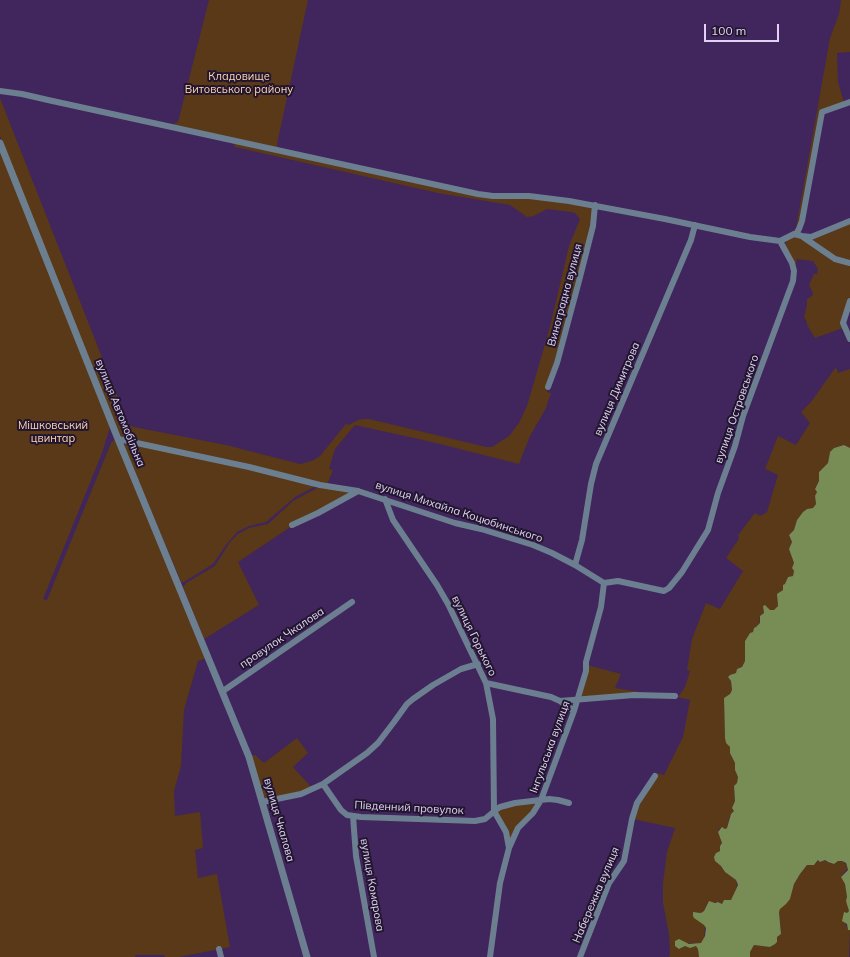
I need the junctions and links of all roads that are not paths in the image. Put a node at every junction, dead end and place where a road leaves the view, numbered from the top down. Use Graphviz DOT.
graph roads {
  1 [pos="0,91"];
  2 [pos="850,102"];
  3 [pos="0,143"];
  4 [pos="595,205"];
  5 [pos="850,221"];
  6 [pos="695,225"];
  7 [pos="799,235"];
  8 [pos="780,241"];
  9 [pos="850,263"];
  10 [pos="850,301"];
  11 [pos="850,340"];
  12 [pos="548,388"];
  13 [pos="118,439"];
  14 [pos="358,491"];
  15 [pos="385,499"];
  16 [pos="400,504"];
  17 [pos="392,516"];
  18 [pos="292,525"];
  19 [pos="575,565"];
  20 [pos="604,583"];
  21 [pos="352,602"];
  22 [pos="478,664"];
  23 [pos="486,683"];
  24 [pos="223,691"];
  25 [pos="675,696"];
  26 [pos="578,698"];
  27 [pos="560,700"];
  28 [pos="574,711"];
  29 [pos="655,776"];
  30 [pos="323,784"];
  31 [pos="541,800"];
  32 [pos="262,802"];
  33 [pos="568,803"];
  34 [pos="494,811"];
  35 [pos="353,816"];
  36 [pos="486,819"];
  37 [pos="502,823"];
  38 [pos="509,848"];
  39 [pos="219,949"];
  40 [pos="221,957"];
  41 [pos="307,957"];
  42 [pos="374,957"];
  43 [pos="490,957"];
  44 [pos="580,957"];
  1 -- 4 [label="street"];
  2 -- 7 [label="street"];
  3 -- 13 [label="street, вулиця Автомобільна"];
  4 -- 6 [label="street"];
  4 -- 12 [label="street, Виноградна вулиця"];
  5 -- 7 [label="street"];
  6 -- 8 [label="street"];
  6 -- 19 [label="street, вулиця Димитрова"];
  7 -- 8 [label="street"];
  7 -- 9 [label="street"];
  8 -- 20 [label="street, вулиця Островського"];
  10 -- 11 [label="street"];
  13 -- 14 [label="street, вулиця Михайла Коцюбинського"];
  13 -- 24 [label="street, вулиця Автомобільна"];
  14 -- 15 [label="street, вулиця Михайла Коцюбинського"];
  14 -- 18 [label="street, вулиця Михайла Коцюбинського"];
  15 -- 16 [label="street, вулиця Михайла Коцюбинського"];
  15 -- 17 [label="street, вулиця Горького"];
  16 -- 17 [label="street"];
  16 -- 19 [label="street, вулиця Михайла Коцюбинського"];
  17 -- 22 [label="street, вулиця Горького"];
  19 -- 20 [label="street, вулиця Михайла Коцюбинського"];
  20 -- 26 [label="street, Інгульська вулиця"];
  21 -- 24 [label="street, провулок Чкалова"];
  22 -- 23 [label="street, вулиця Горького"];
  22 -- 30 [label="street"];
  23 -- 27 [label="street"];
  23 -- 34 [label="street, вулиця Горького"];
  24 -- 32 [label="street, вулиця Чкалова"];
  25 -- 26 [label="street"];
  26 -- 27 [label="street"];
  26 -- 28 [label="street, Інгульська вулиця"];
  27 -- 28 [label="street"];
  28 -- 31 [label="street, Інгульська вулиця"];
  29 -- 44 [label="street, Набережна вулиця"];
  30 -- 32 [label="street"];
  30 -- 35 [label="street, Південний провулок"];
  31 -- 33 [label="street"];
  31 -- 34 [label="street"];
  31 -- 38 [label="street, Інгульська вулиця"];
  32 -- 41 [label="street, вулиця Чкалова"];
  34 -- 36 [label="street"];
  34 -- 37 [label="street"];
  35 -- 36 [label="street, Південний провулок"];
  35 -- 42 [label="street, вулиця Комарова"];
  36 -- 37 [label="street, Південний провулок"];
  37 -- 38 [label="street"];
  38 -- 43 [label="street, Інгульська вулиця"];
  39 -- 40 [label="street"];
}
